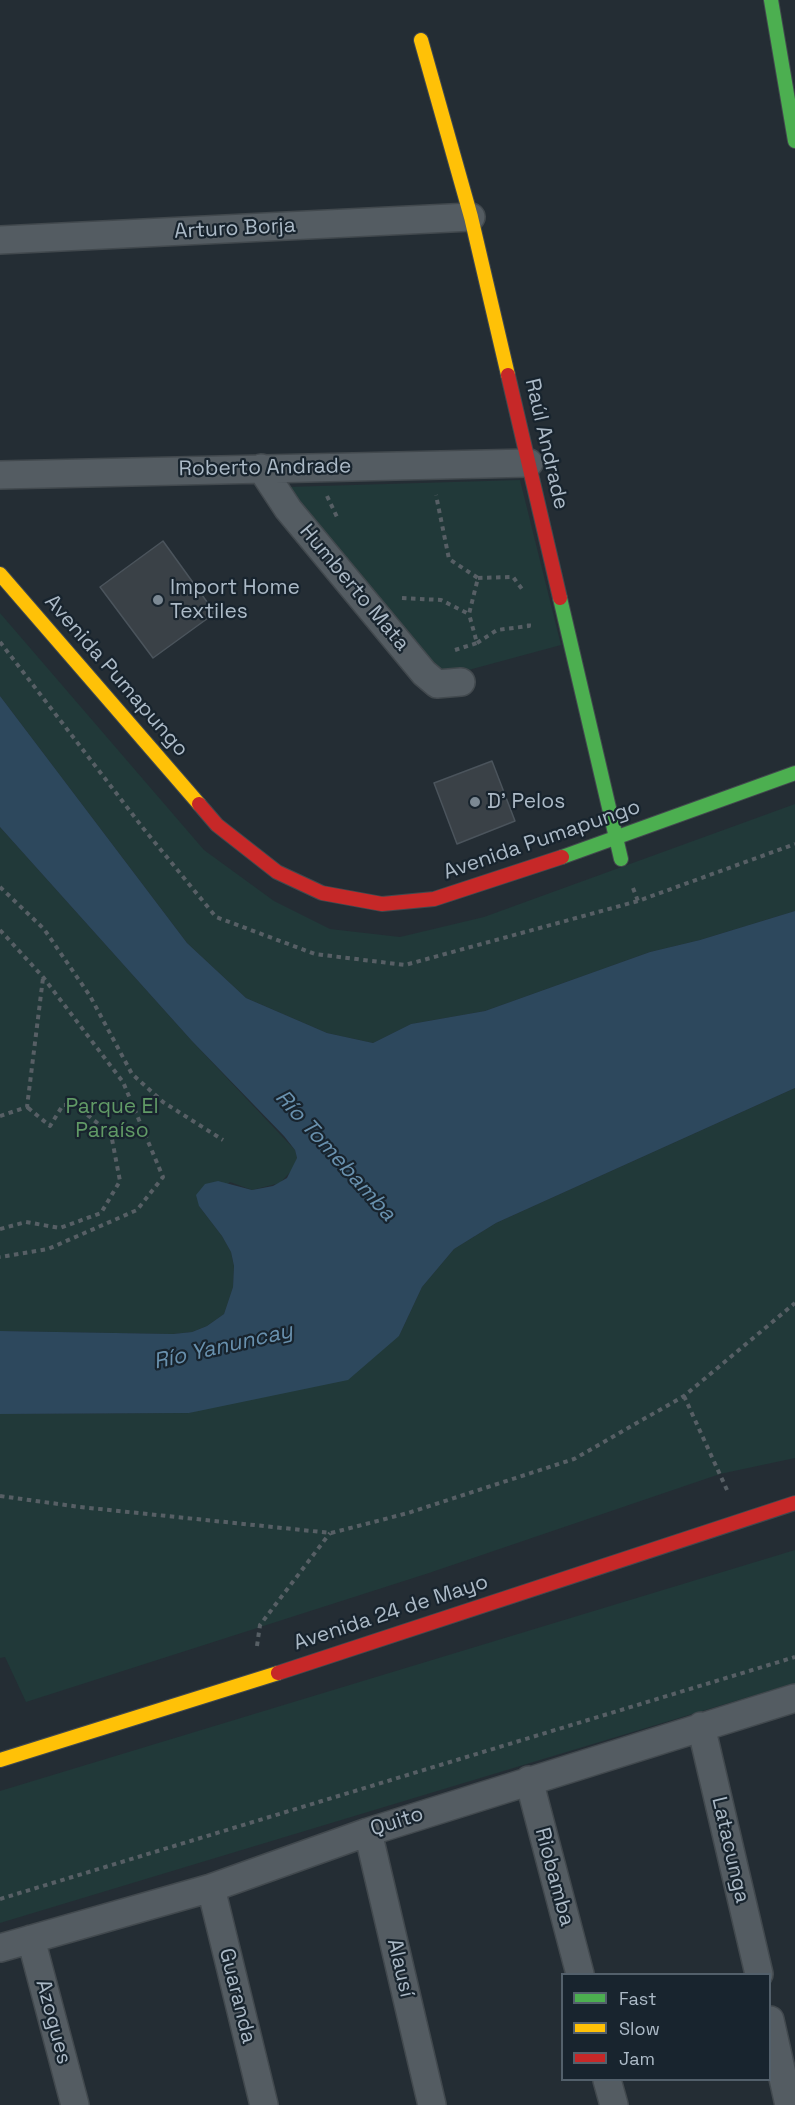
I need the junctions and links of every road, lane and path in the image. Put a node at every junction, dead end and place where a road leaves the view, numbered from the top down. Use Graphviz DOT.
graph roads {
  1 [pos="771,0"];
  2 [pos="422,40"];
  3 [pos="790,81"];
  4 [pos="795,141"];
  5 [pos="471,217"];
  6 [pos="0,240"];
  7 [pos="530,463"];
  8 [pos="431,465"];
  9 [pos="313,467"];
  10 [pos="261,468"];
  11 [pos="0,475"];
  12 [pos="342,527"];
  13 [pos="0,574"];
  14 [pos="478,578"];
  15 [pos="523,596"];
  16 [pos="398,598"];
  17 [pos="527,616"];
  18 [pos="0,642"];
  19 [pos="477,643"];
  20 [pos="461,682"];
  21 [pos="795,773"];
  22 [pos="616,839"];
  23 [pos="795,844"];
  24 [pos="621,859"];
  25 [pos="0,887"];
  26 [pos="0,930"];
  27 [pos="44,978"];
  28 [pos="27,1107"];
  29 [pos="0,1116"];
  30 [pos="223,1140"];
  31 [pos="0,1228"];
  32 [pos="0,1257"];
  33 [pos="795,1303"];
  34 [pos="684,1396"];
  35 [pos="0,1496"];
  36 [pos="795,1503"];
  37 [pos="741,1518"];
  38 [pos="331,1533"];
  39 [pos="795,1657"];
  40 [pos="251,1682"];
  41 [pos="795,1698"];
  42 [pos="701,1726"];
  43 [pos="0,1760"];
  44 [pos="529,1780"];
  45 [pos="368,1832"];
  46 [pos="211,1888"];
  47 [pos="0,1899"];
  48 [pos="31,1939"];
  49 [pos="0,1948"];
  50 [pos="580,1973"];
  51 [pos="759,1973"];
  52 [pos="771,2024"];
  53 [pos="608,2081"];
  54 [pos="75,2105"];
  55 [pos="264,2105"];
  56 [pos="432,2105"];
  57 [pos="614,2105"];
  58 [pos="789,2105"];
  1 -- 3 [label="main road"];
  2 -- 5 [label="main road, Raúl Andrade"];
  3 -- 4 [label="main road"];
  5 -- 6 [label="street, Arturo Borja"];
  5 -- 7 [label="main road, Raúl Andrade"];
  7 -- 8 [label="street, Roberto Andrade"];
  7 -- 22 [label="main road, Raúl Andrade"];
  8 -- 9 [label="street, Roberto Andrade"];
  8 -- 14 [label="path"];
  9 -- 10 [label="street, Roberto Andrade"];
  9 -- 12 [label="path"];
  10 -- 11 [label="street, Roberto Andrade"];
  10 -- 20 [label="street, Humberto Mata"];
  13 -- 22 [label="main road, Avenida Pumapungo"];
  14 -- 15 [label="path"];
  14 -- 16 [label="path"];
  17 -- 19 [label="path"];
  18 -- 23 [label="path"];
  21 -- 22 [label="main road, Avenida Pumapungo"];
  22 -- 24 [label="main road, Raúl Andrade"];
  25 -- 30 [label="path"];
  26 -- 27 [label="path"];
  27 -- 28 [label="path"];
  27 -- 32 [label="path"];
  28 -- 29 [label="path"];
  28 -- 31 [label="path"];
  33 -- 34 [label="path"];
  34 -- 37 [label="path"];
  34 -- 38 [label="path"];
  35 -- 38 [label="path"];
  36 -- 37 [label="main road, Avenida 24 de Mayo"];
  37 -- 40 [label="main road, Avenida 24 de Mayo"];
  38 -- 40 [label="path"];
  39 -- 47 [label="path"];
  40 -- 43 [label="main road, Avenida 24 de Mayo"];
  41 -- 42 [label="street, Quito"];
  42 -- 44 [label="street, Quito"];
  42 -- 51 [label="street, Latacunga"];
  44 -- 45 [label="street, Quito"];
  44 -- 50 [label="street, Riobamba"];
  45 -- 46 [label="street, Quito"];
  45 -- 56 [label="street, Alausí"];
  46 -- 48 [label="street, Quito"];
  46 -- 55 [label="street, Guaranda"];
  48 -- 49 [label="street, Quito"];
  48 -- 54 [label="street, Azogues"];
  52 -- 58 [label="street"];
  53 -- 57 [label="street"];
}
